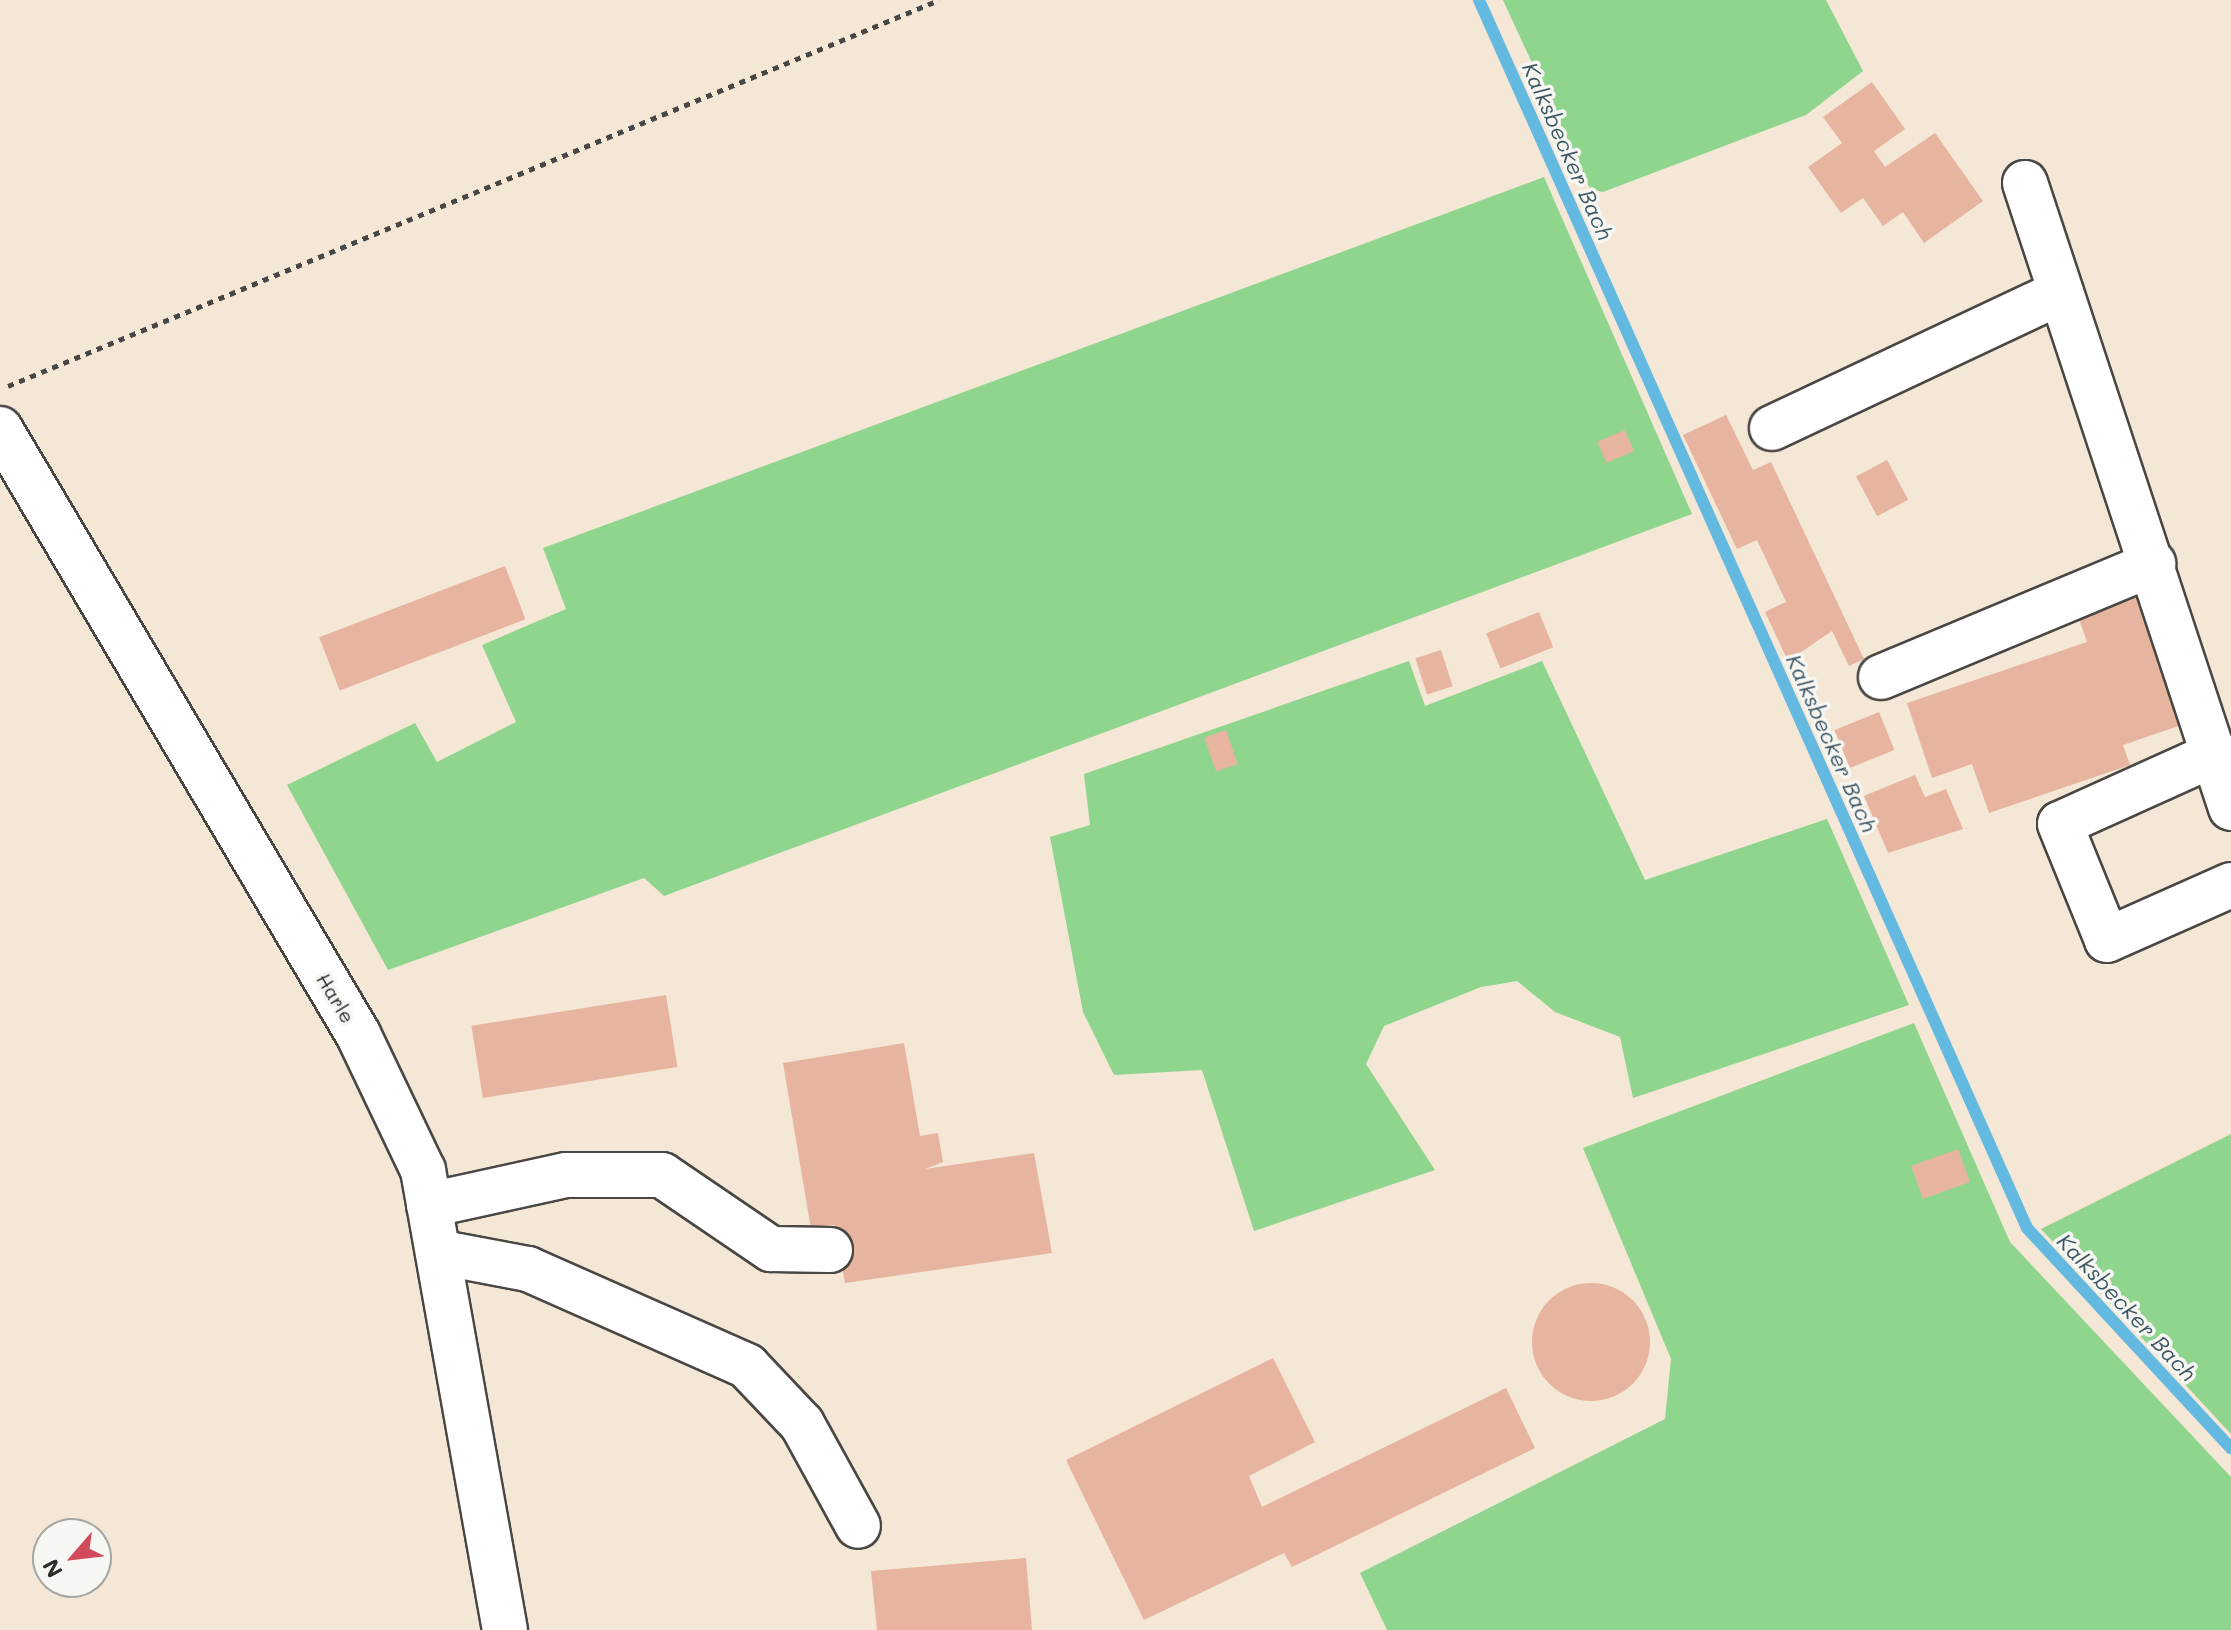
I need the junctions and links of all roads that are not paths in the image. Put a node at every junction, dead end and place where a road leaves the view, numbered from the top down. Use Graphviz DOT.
graph roads {
  1 [pos="2025,183"];
  2 [pos="2061,292"];
  3 [pos="1772,428"];
  4 [pos="0,429"];
  5 [pos="2153,564"];
  6 [pos="1881,677"];
  7 [pos="2217,753"];
  8 [pos="2231,808"];
  9 [pos="2231,885"];
  10 [pos="429,1205"];
  11 [pos="830,1250"];
  12 [pos="438,1252"];
  13 [pos="858,1526"];
  14 [pos="505,1630"];
  1 -- 2 [label="street"];
  2 -- 3 [label="street"];
  2 -- 5 [label="street"];
  4 -- 10 [label="street, Harle"];
  5 -- 6 [label="street"];
  5 -- 7 [label="street"];
  7 -- 8 [label="street"];
  7 -- 9 [label="street"];
  10 -- 11 [label="street"];
  10 -- 12 [label="street, Harle"];
  12 -- 13 [label="street"];
  12 -- 14 [label="street, Harle"];
}
